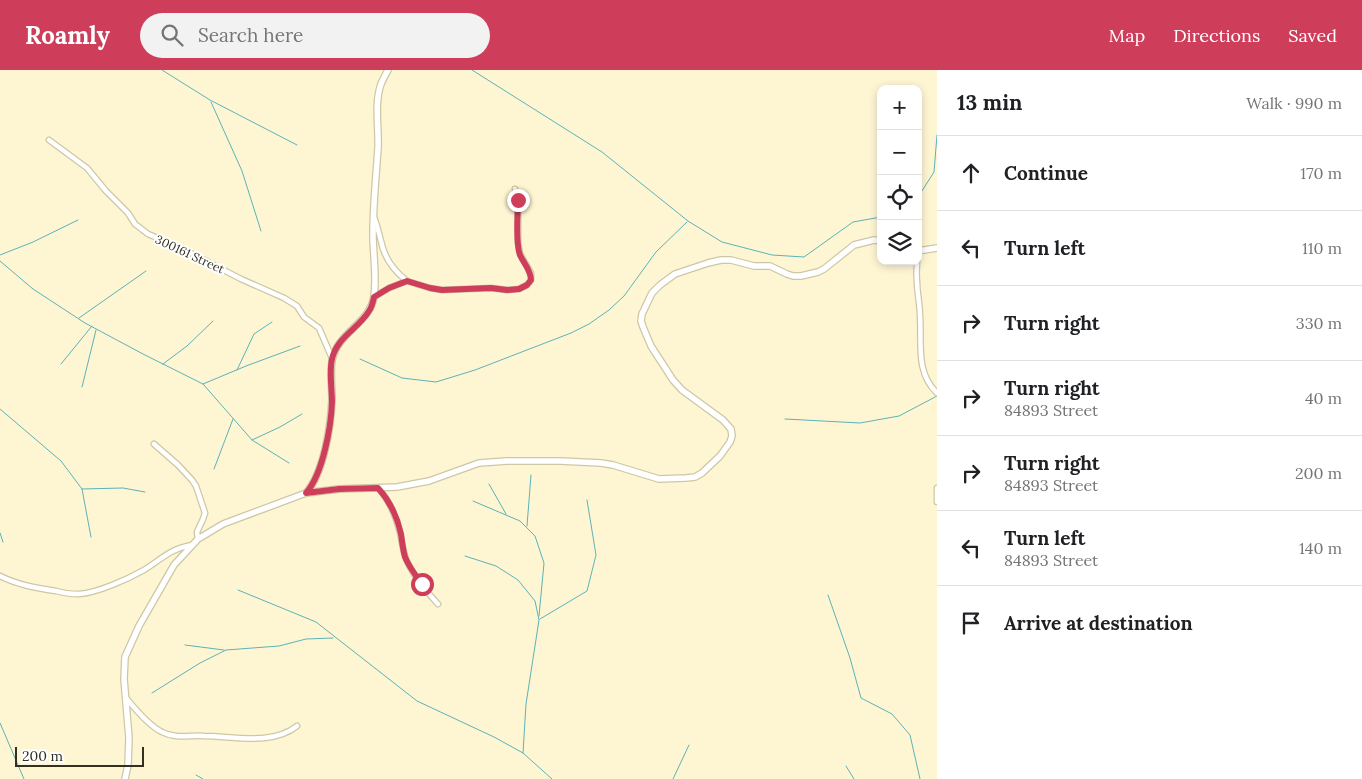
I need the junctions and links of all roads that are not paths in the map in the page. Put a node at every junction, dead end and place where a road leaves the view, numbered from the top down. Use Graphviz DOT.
graph roads {
  1 [pos="388,70"];
  2 [pos="49,140"];
  3 [pos="515,189"];
  4 [pos="374,217"];
  5 [pos="877,240"];
  6 [pos="937,248"];
  7 [pos="922,250"];
  8 [pos="917,265"];
  9 [pos="407,281"];
  10 [pos="374,297"];
  11 [pos="332,358"];
  12 [pos="937,393"];
  13 [pos="154,444"];
  14 [pos="378,488"];
  15 [pos="937,488"];
  16 [pos="306,493"];
  17 [pos="937,502"];
  18 [pos="198,538"];
  19 [pos="192,545"];
  20 [pos="0,576"];
  21 [pos="438,604"];
  22 [pos="125,697"];
  23 [pos="296,726"];
  24 [pos="125,779"];
  1 -- 4 [label="street"];
  2 -- 11 [label="street, 300161 Street"];
  3 -- 9 [label="street"];
  4 -- 9 [label="street"];
  4 -- 10 [label="street"];
  5 -- 14 [label="street"];
  6 -- 7 [label="street"];
  8 -- 12 [label="street"];
  9 -- 10 [label="street"];
  10 -- 11 [label="street"];
  11 -- 16 [label="street"];
  13 -- 18 [label="street"];
  14 -- 16 [label="street"];
  14 -- 21 [label="street"];
  15 -- 17 [label="street"];
  16 -- 18 [label="street"];
  18 -- 19 [label="street"];
  19 -- 20 [label="street"];
  19 -- 22 [label="street"];
  22 -- 23 [label="street"];
  22 -- 24 [label="street"];
}
